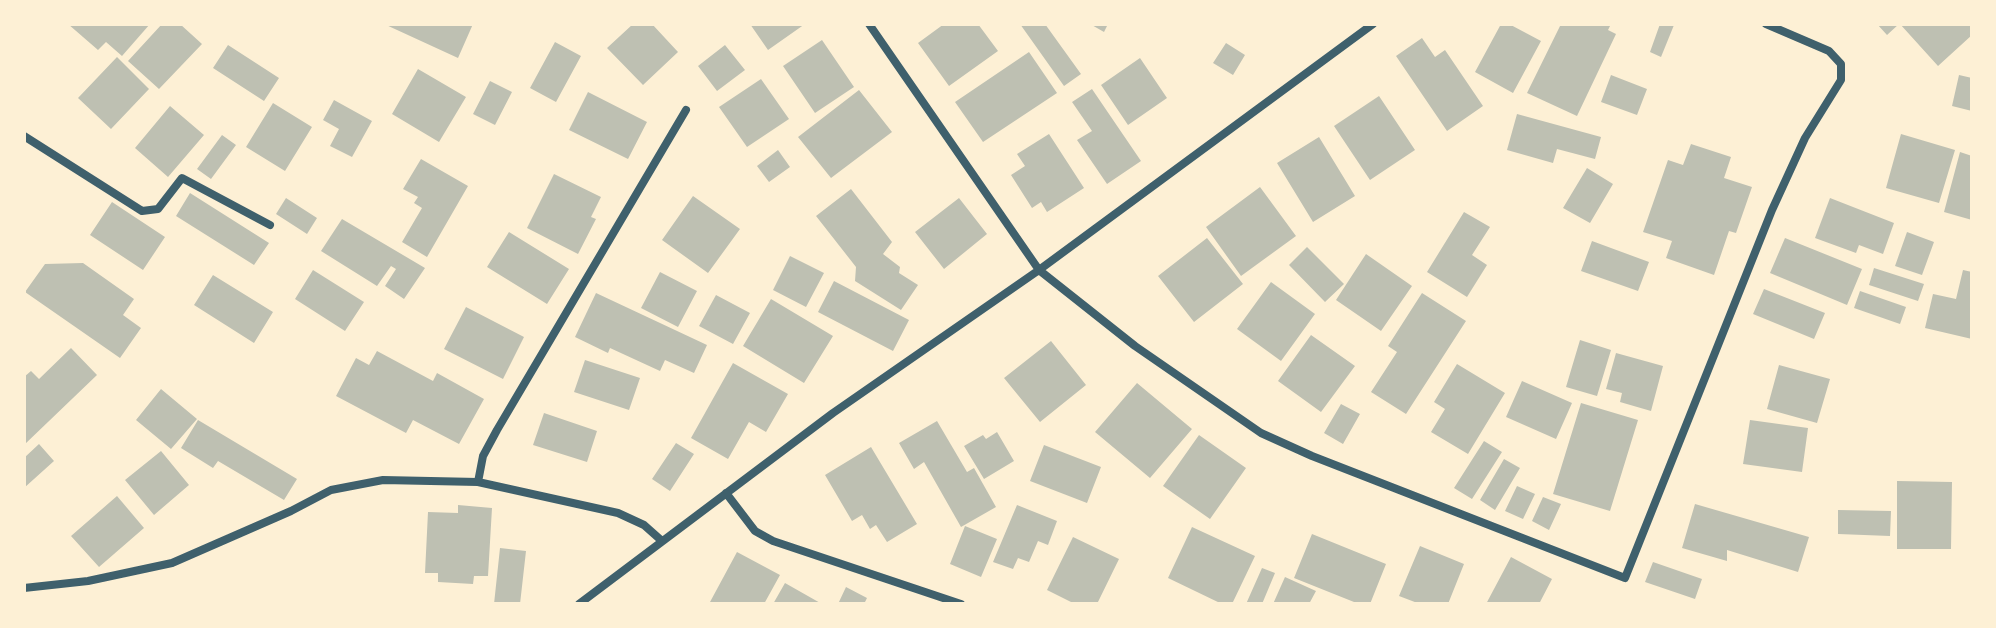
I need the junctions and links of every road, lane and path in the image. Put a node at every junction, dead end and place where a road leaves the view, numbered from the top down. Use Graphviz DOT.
graph roads {
  1 [pos="869,24"];
  2 [pos="1373,24"];
  3 [pos="1766,24"];
  4 [pos="686,110"];
  5 [pos="24,136"];
  6 [pos="270,225"];
  7 [pos="1039,270"];
  8 [pos="478,482"];
  9 [pos="726,493"];
  10 [pos="662,541"];
  11 [pos="24,588"];
  12 [pos="579,604"];
  13 [pos="961,604"];
  1 -- 7 [label="street"];
  2 -- 7 [label="street"];
  3 -- 7 [label="street"];
  4 -- 8 [label="street"];
  5 -- 6 [label="street"];
  7 -- 9 [label="street"];
  8 -- 10 [label="street"];
  8 -- 11 [label="street"];
  9 -- 10 [label="street"];
  9 -- 13 [label="street"];
  10 -- 12 [label="street"];
}
